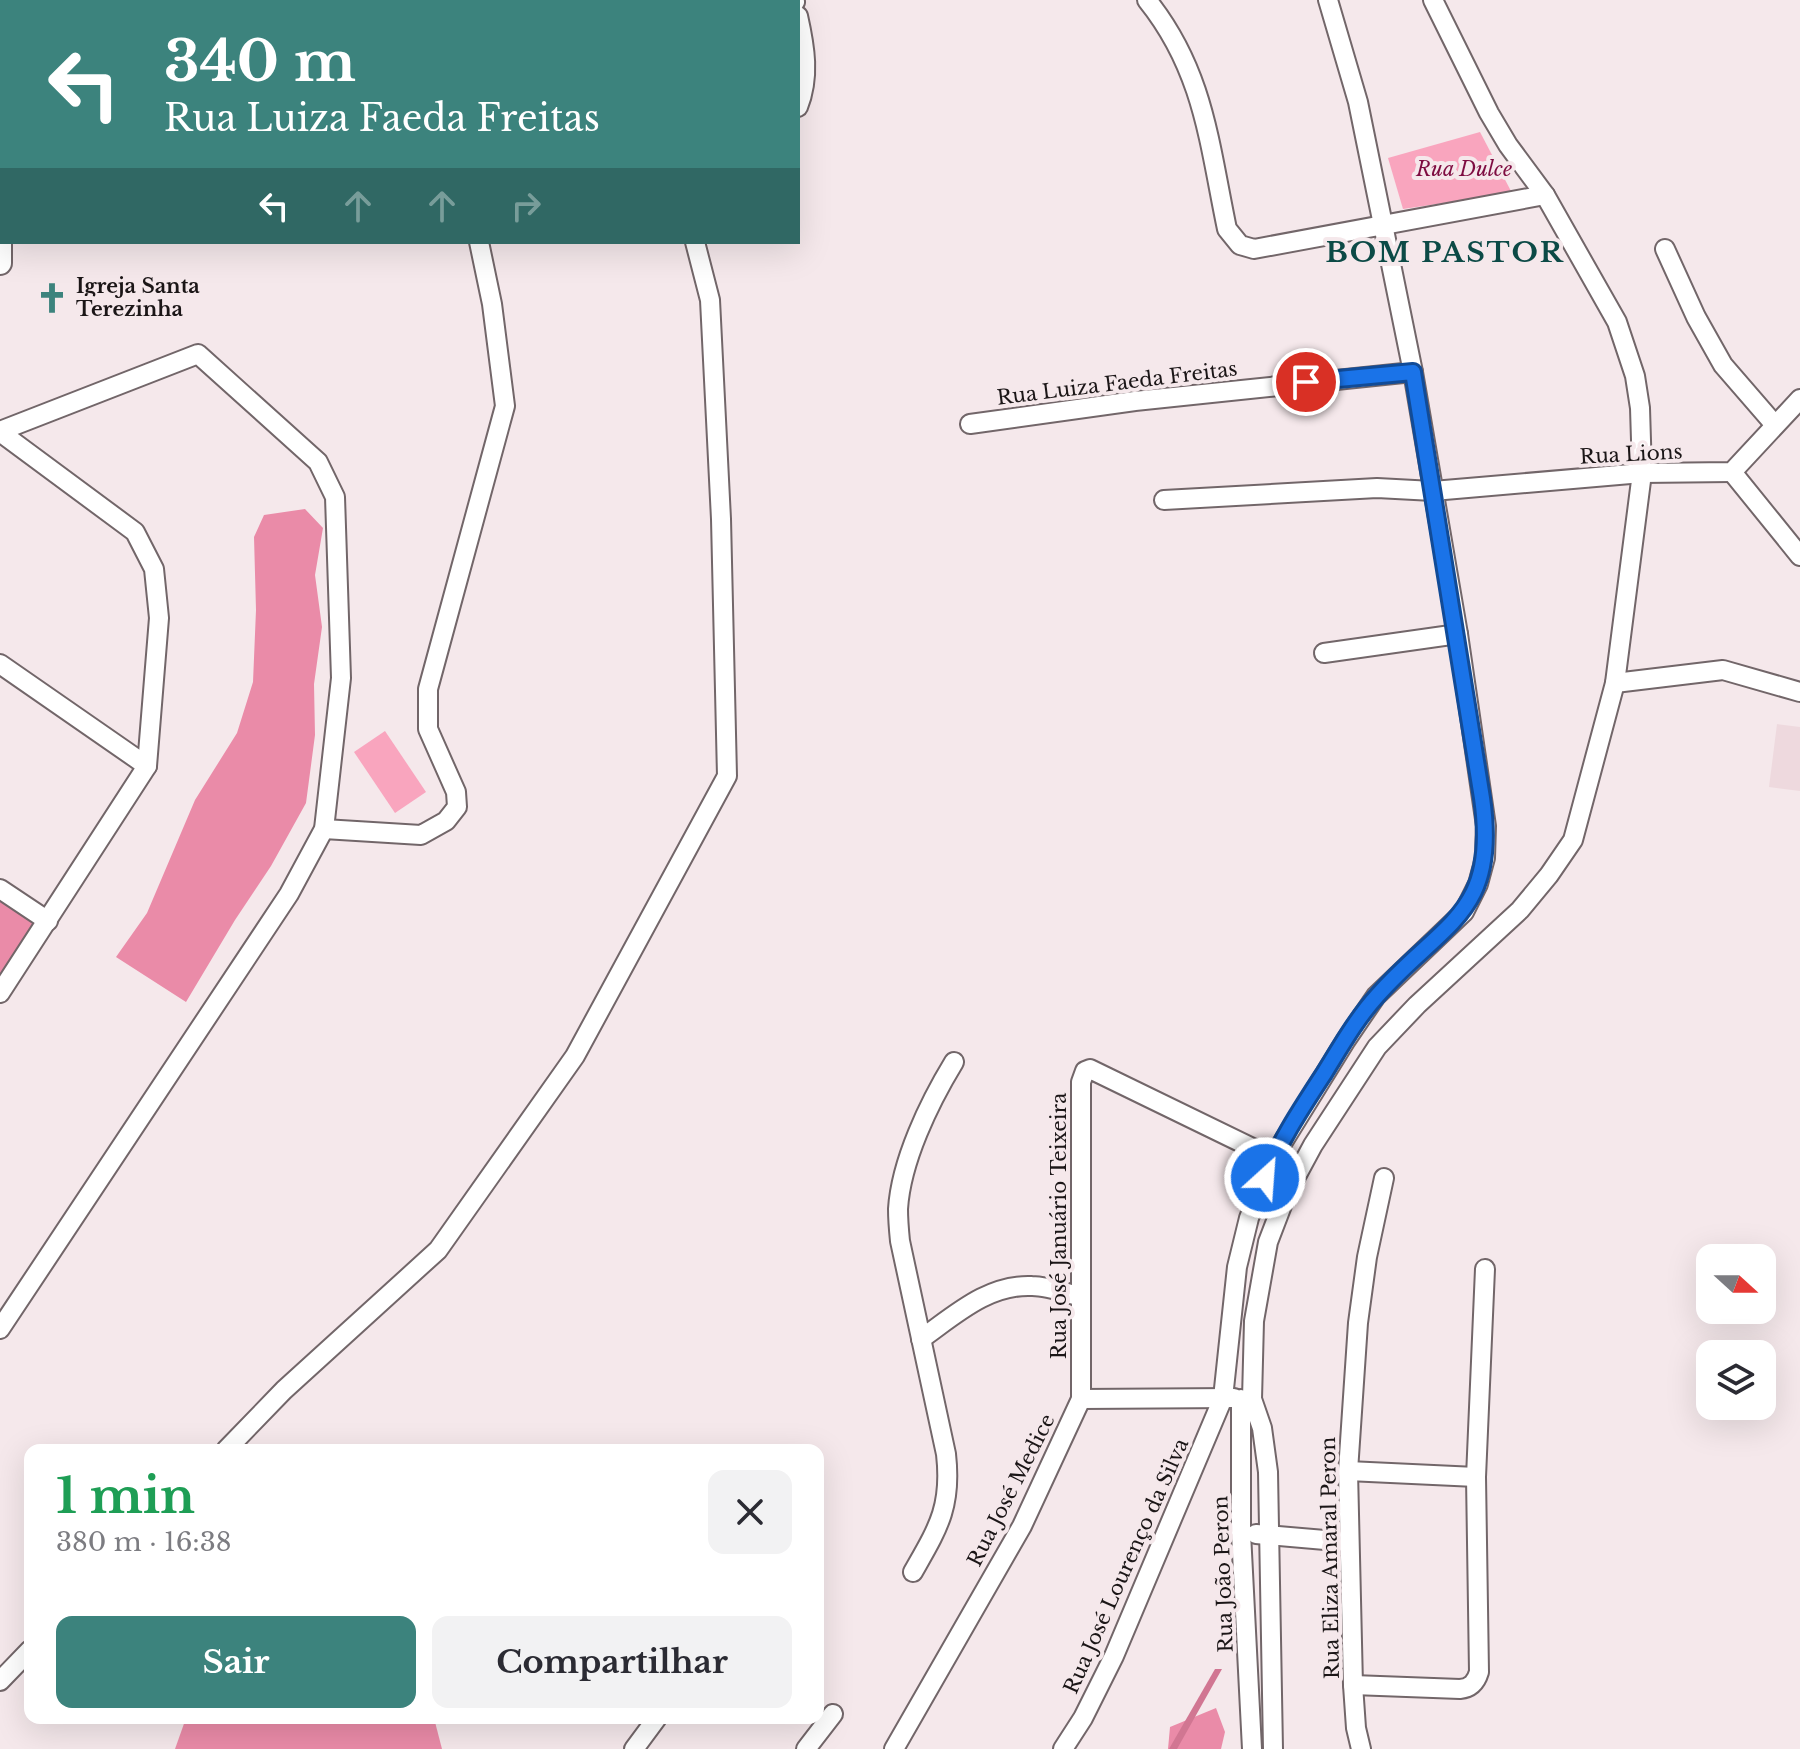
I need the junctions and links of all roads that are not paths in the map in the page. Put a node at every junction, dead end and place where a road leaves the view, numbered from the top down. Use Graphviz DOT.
graph roads {
  1 [pos="1147,0"];
  2 [pos="1328,0"];
  3 [pos="1433,0"];
  4 [pos="800,25"];
  5 [pos="800,102"];
  6 [pos="0,170"];
  7 [pos="1545,195"];
  8 [pos="1385,226"];
  9 [pos="479,244"];
  10 [pos="696,244"];
  11 [pos="1665,249"];
  12 [pos="0,263"];
  13 [pos="1413,372"];
  14 [pos="1800,399"];
  15 [pos="970,424"];
  16 [pos="1775,425"];
  17 [pos="0,431"];
  18 [pos="1732,472"];
  19 [pos="1642,473"];
  20 [pos="1433,491"];
  21 [pos="1164,500"];
  22 [pos="1800,556"];
  23 [pos="1458,634"];
  24 [pos="1324,653"];
  25 [pos="0,664"];
  26 [pos="1615,683"];
  27 [pos="1800,692"];
  28 [pos="147,766"];
  29 [pos="324,829"];
  30 [pos="0,889"];
  31 [pos="48,921"];
  32 [pos="0,993"];
  33 [pos="954,1062"];
  34 [pos="1273,1158"];
  35 [pos="1384,1178"];
  36 [pos="1485,1269"];
  37 [pos="1081,1297"];
  38 [pos="0,1329"];
  39 [pos="921,1339"];
  40 [pos="1081,1399"];
  41 [pos="1239,1399"];
  42 [pos="232,1444"];
  43 [pos="1348,1471"];
  44 [pos="1476,1477"];
  45 [pos="1241,1533"];
  46 [pos="1268,1535"];
  47 [pos="1348,1542"];
  48 [pos="913,1572"];
  49 [pos="24,1656"];
  50 [pos="0,1681"];
  51 [pos="1353,1685"];
  52 [pos="833,1714"];
  53 [pos="653,1724"];
  54 [pos="634,1749"];
  55 [pos="806,1749"];
  56 [pos="894,1749"];
  57 [pos="1063,1749"];
  58 [pos="1252,1749"];
  59 [pos="1273,1749"];
  60 [pos="1361,1749"];
  1 -- 8 [label="street"];
  2 -- 8 [label="street"];
  3 -- 7 [label="street"];
  4 -- 5 [label="street"];
  6 -- 12 [label="main road"];
  7 -- 8 [label="street"];
  7 -- 19 [label="street"];
  8 -- 13 [label="street"];
  9 -- 29 [label="street"];
  10 -- 42 [label="street"];
  11 -- 16 [label="street"];
  13 -- 15 [label="street, Rua Luiza Faeda Freitas"];
  13 -- 20 [label="street"];
  14 -- 16 [label="street"];
  16 -- 18 [label="street"];
  17 -- 28 [label="street"];
  17 -- 29 [label="street"];
  18 -- 19 [label="street, Rua Lions"];
  18 -- 22 [label="street"];
  19 -- 20 [label="street, Rua Lions"];
  19 -- 26 [label="street"];
  20 -- 21 [label="street, Rua Lions"];
  20 -- 23 [label="street"];
  23 -- 24 [label="street"];
  23 -- 34 [label="street"];
  25 -- 28 [label="street"];
  26 -- 27 [label="street"];
  26 -- 41 [label="street"];
  28 -- 31 [label="street"];
  29 -- 38 [label="street"];
  30 -- 31 [label="street"];
  31 -- 32 [label="street"];
  33 -- 39 [label="street"];
  34 -- 37 [label="street, Rua José Januário Teixeira"];
  34 -- 41 [label="street"];
  35 -- 43 [label="street, Rua Eliza Amaral Peron"];
  36 -- 44 [label="street"];
  37 -- 39 [label="street"];
  37 -- 40 [label="street, Rua José Januário Teixeira"];
  39 -- 48 [label="street"];
  40 -- 41 [label="street"];
  40 -- 56 [label="street, Rua José Medice"];
  41 -- 45 [label="street, Rua João Peron"];
  41 -- 46 [label="street"];
  41 -- 57 [label="street, Rua José Lourenço da Silva"];
  43 -- 44 [label="street"];
  43 -- 47 [label="street, Rua Eliza Amaral Peron"];
  44 -- 51 [label="street"];
  45 -- 46 [label="street"];
  45 -- 58 [label="street, Rua João Peron"];
  46 -- 47 [label="street"];
  46 -- 59 [label="street"];
  47 -- 51 [label="street, Rua Eliza Amaral Peron"];
  49 -- 50 [label="street"];
  51 -- 60 [label="street, Rua Eliza Amaral Peron"];
  52 -- 55 [label="street"];
  53 -- 54 [label="street"];
}
